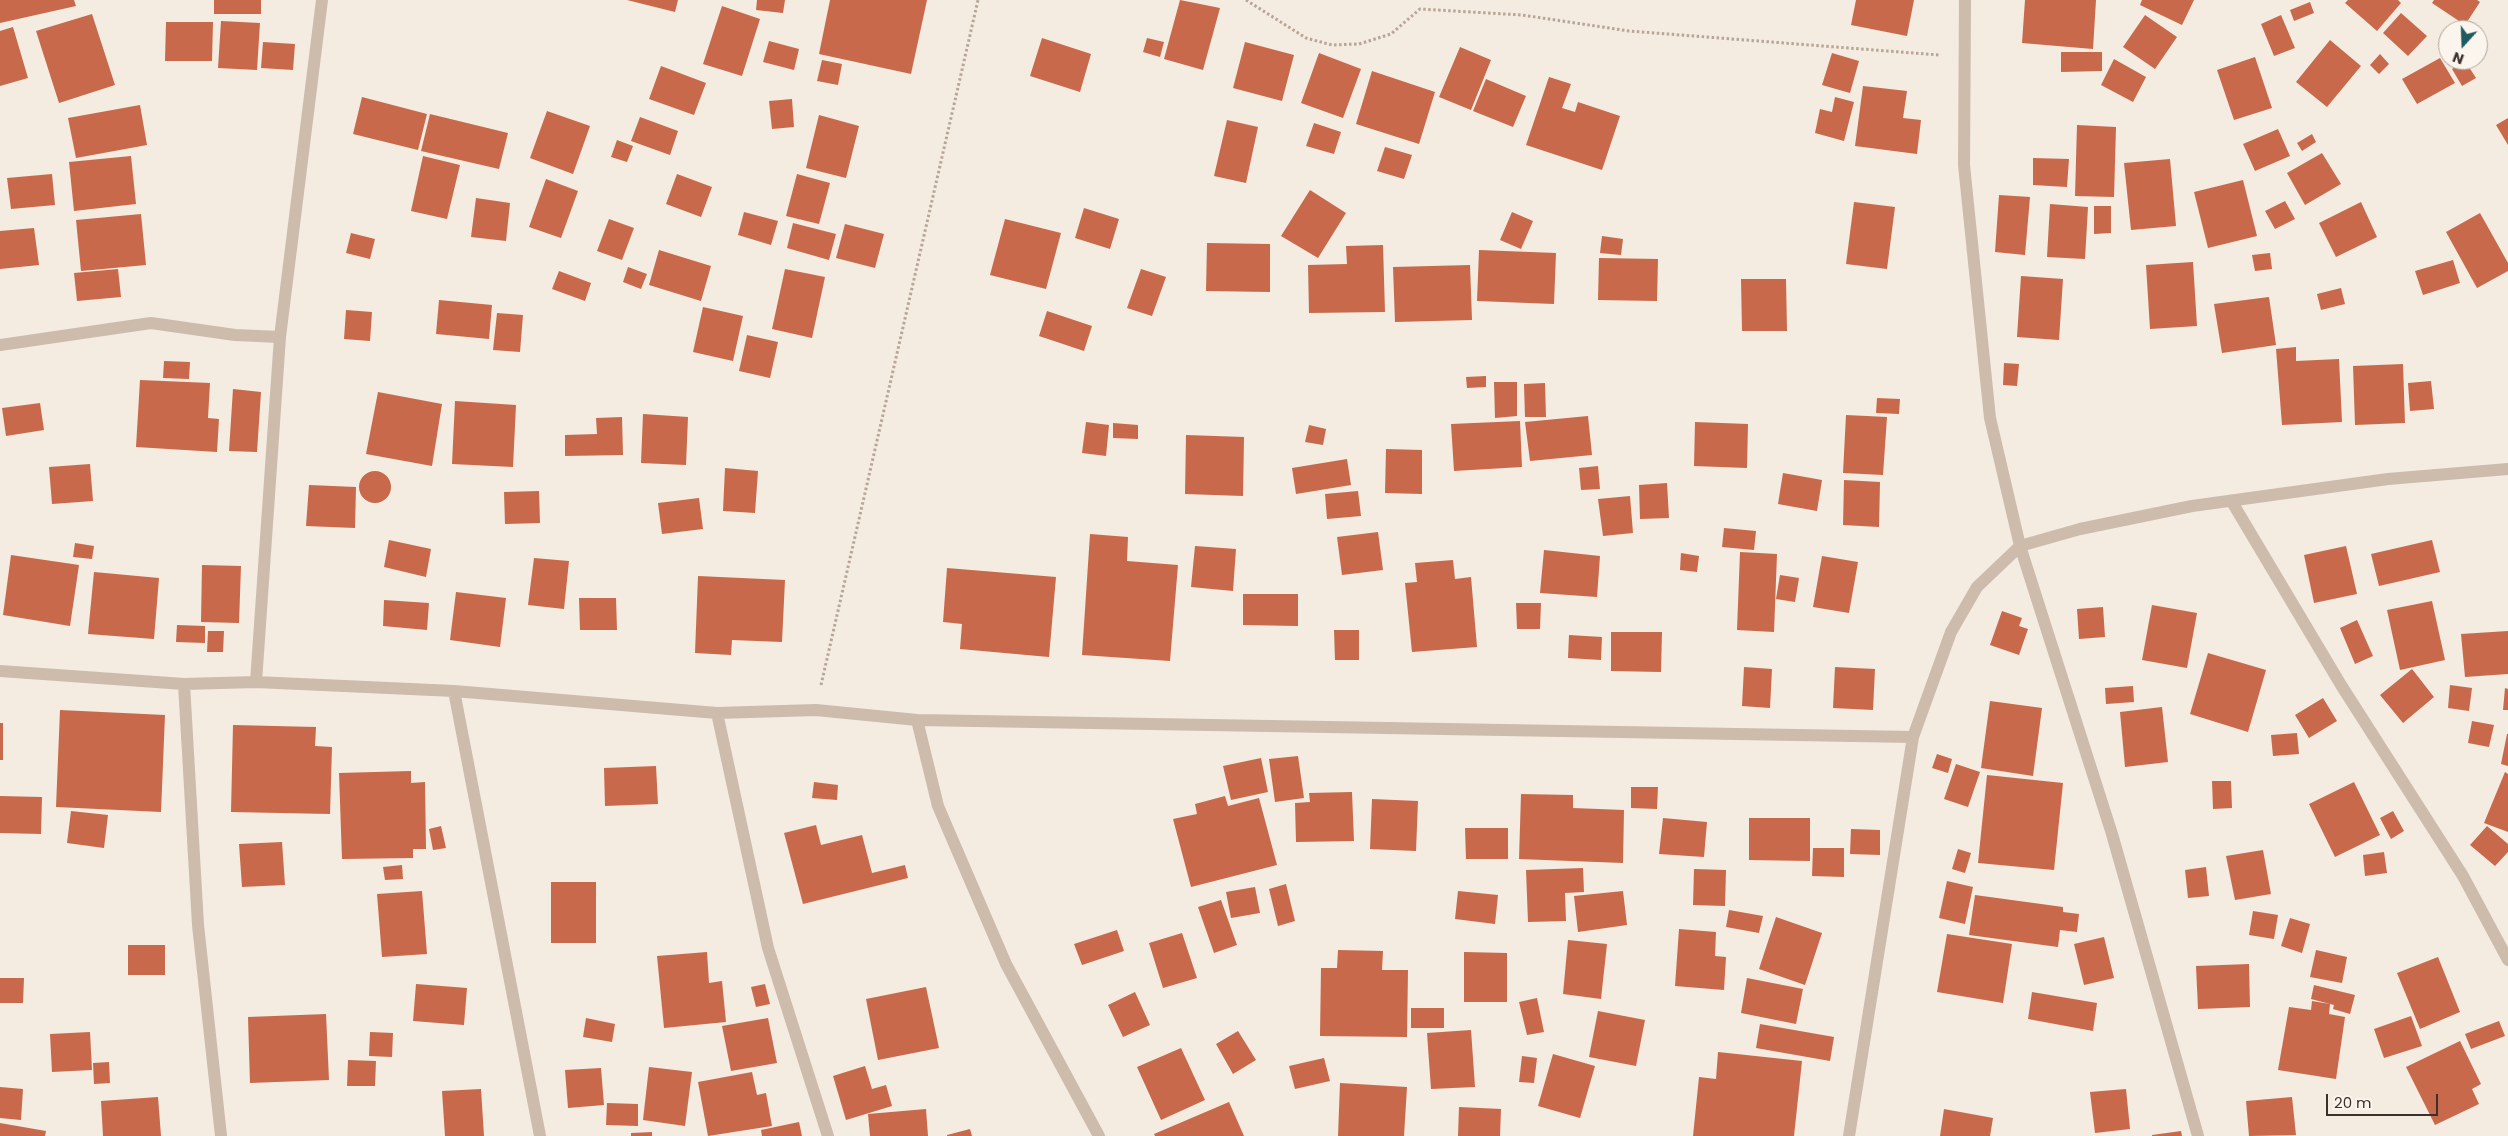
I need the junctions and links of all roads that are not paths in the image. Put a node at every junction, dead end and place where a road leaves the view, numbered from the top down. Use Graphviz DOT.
graph roads {
  1 [pos="322,0"];
  2 [pos="1965,0"];
  3 [pos="280,337"];
  4 [pos="0,345"];
  5 [pos="2508,469"];
  6 [pos="2232,502"];
  7 [pos="2020,546"];
  8 [pos="0,671"];
  9 [pos="256,682"];
  10 [pos="184,684"];
  11 [pos="454,691"];
  12 [pos="717,713"];
  13 [pos="917,720"];
  14 [pos="1913,737"];
  15 [pos="2508,960"];
  16 [pos="221,1136"];
  17 [pos="540,1136"];
  18 [pos="828,1136"];
  19 [pos="1100,1136"];
  20 [pos="1849,1136"];
  21 [pos="2198,1136"];
  1 -- 3 [label="street"];
  2 -- 7 [label="street"];
  3 -- 4 [label="street"];
  3 -- 9 [label="street"];
  5 -- 6 [label="street"];
  6 -- 7 [label="street"];
  6 -- 15 [label="street"];
  7 -- 14 [label="street"];
  7 -- 21 [label="street"];
  8 -- 10 [label="street"];
  9 -- 10 [label="street"];
  9 -- 11 [label="street"];
  10 -- 16 [label="street"];
  11 -- 12 [label="street"];
  11 -- 17 [label="street"];
  12 -- 13 [label="street"];
  12 -- 18 [label="street"];
  13 -- 14 [label="street"];
  13 -- 19 [label="street"];
  14 -- 20 [label="street"];
}
